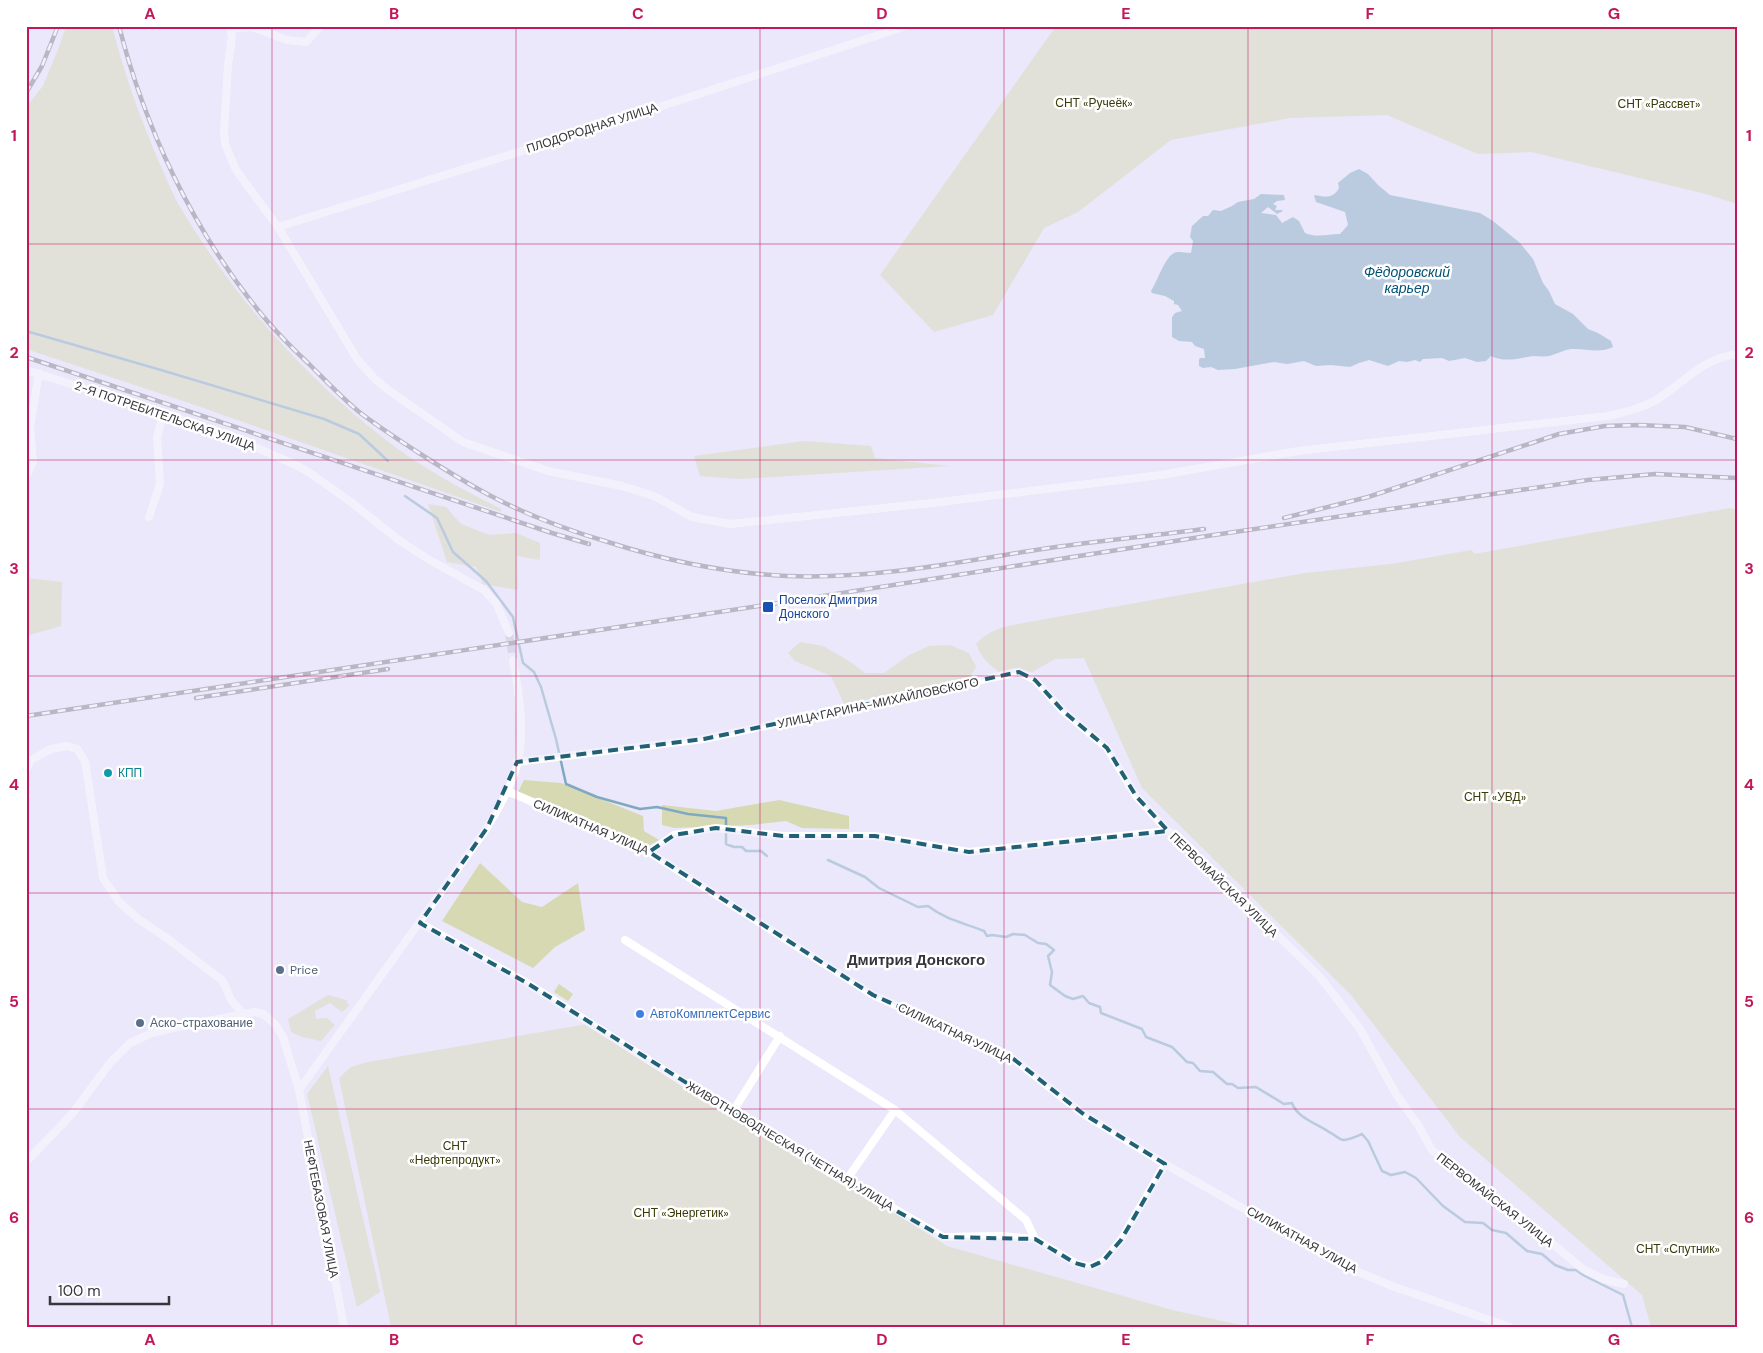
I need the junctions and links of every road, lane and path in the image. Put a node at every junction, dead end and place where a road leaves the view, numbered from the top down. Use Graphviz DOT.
graph roads {
  1 [pos="321,26"];
  2 [pos="906,26"];
  3 [pos="231,27"];
  4 [pos="253,27"];
  5 [pos="278,227"];
  6 [pos="1737,354"];
  7 [pos="26,370"];
  8 [pos="39,373"];
  9 [pos="163,414"];
  10 [pos="26,477"];
  11 [pos="149,518"];
  12 [pos="509,633"];
  13 [pos="513,660"];
  14 [pos="517,762"];
  15 [pos="26,769"];
  16 [pos="507,791"];
  17 [pos="1168,831"];
  18 [pos="649,852"];
  19 [pos="420,923"];
  20 [pos="624,940"];
  21 [pos="243,1014"];
  22 [pos="780,1036"];
  23 [pos="299,1090"];
  24 [pos="894,1110"];
  25 [pos="732,1113"];
  26 [pos="26,1162"];
  27 [pos="1165,1164"];
  28 [pos="845,1182"];
  29 [pos="1035,1239"];
  30 [pos="1624,1284"];
  31 [pos="344,1327"];
  32 [pos="1510,1327"];
  1 -- 4 [label="street"];
  2 -- 5 [label="street, ПЛОДОРОДНАЯ УЛИЦА"];
  3 -- 4 [label="street"];
  3 -- 5 [label="street"];
  5 -- 6 [label="street"];
  7 -- 8 [label="street, 2-Я ПОТРЕБИТЕЛЬСКАЯ УЛИЦА"];
  8 -- 9 [label="street, 2-Я ПОТРЕБИТЕЛЬСКАЯ УЛИЦА"];
  8 -- 10 [label="street"];
  9 -- 11 [label="street"];
  9 -- 12 [label="street, 2-Я ПОТРЕБИТЕЛЬСКАЯ УЛИЦА"];
  13 -- 14 [label="street"];
  14 -- 16 [label="street"];
  14 -- 17 [label="street, УЛИЦА ГАРИНА-МИХАЙЛОВСКОГО"];
  15 -- 21 [label="street"];
  16 -- 18 [label="street, СИЛИКАТНАЯ УЛИЦА"];
  16 -- 19 [label="street"];
  17 -- 18 [label="street, ПЕРВОМАЙСКАЯ УЛИЦА"];
  17 -- 30 [label="street, ПЕРВОМАЙСКАЯ УЛИЦА"];
  18 -- 27 [label="street, СИЛИКАТНАЯ УЛИЦА"];
  19 -- 23 [label="street"];
  19 -- 25 [label="street, ЖИВОТНОВОДЧЕСКАЯ (ЧЕТНАЯ) УЛИЦА"];
  20 -- 22 [label="street"];
  21 -- 23 [label="street, НЕФТЕБАЗОВАЯ УЛИЦА"];
  21 -- 26 [label="street, НЕФТЕБАЗОВАЯ УЛИЦА"];
  22 -- 24 [label="street"];
  22 -- 25 [label="street"];
  23 -- 31 [label="street, НЕФТЕБАЗОВАЯ УЛИЦА"];
  24 -- 28 [label="street"];
  24 -- 29 [label="street"];
  25 -- 28 [label="street, ЖИВОТНОВОДЧЕСКАЯ (ЧЕТНАЯ) УЛИЦА"];
  27 -- 29 [label="street, ЖИВОТНОВОДЧЕСКАЯ (ЧЕТНАЯ) УЛИЦА"];
  27 -- 32 [label="street, СИЛИКАТНАЯ УЛИЦА"];
  28 -- 29 [label="street, ЖИВОТНОВОДЧЕСКАЯ (ЧЕТНАЯ) УЛИЦА"];
}
